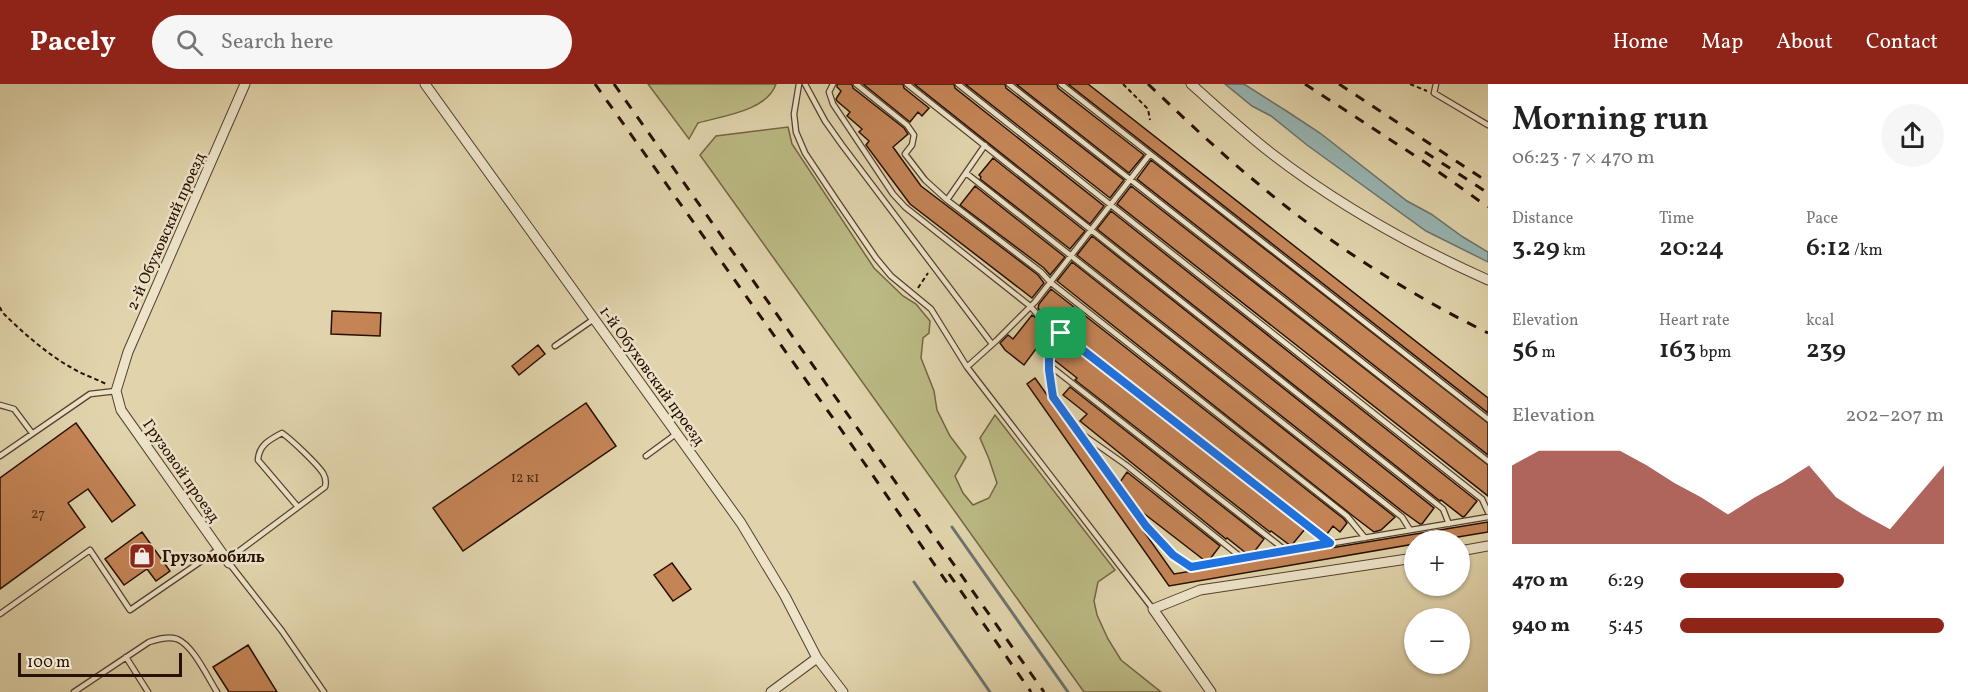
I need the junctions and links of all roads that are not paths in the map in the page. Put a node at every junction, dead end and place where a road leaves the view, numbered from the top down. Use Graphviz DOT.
graph roads {
  1 [pos="245,84"];
  2 [pos="425,84"];
  3 [pos="799,84"];
  4 [pos="805,84"];
  5 [pos="833,84"];
  6 [pos="856,84"];
  7 [pos="907,84"];
  8 [pos="958,84"];
  9 [pos="1009,84"];
  10 [pos="1061,84"];
  11 [pos="1191,84"];
  12 [pos="1436,84"];
  13 [pos="1488,125"];
  14 [pos="985,146"];
  15 [pos="1150,154"];
  16 [pos="966,173"];
  17 [pos="1130,179"];
  18 [pos="947,200"];
  19 [pos="1110,204"];
  20 [pos="1091,229"];
  21 [pos="1070,256"];
  22 [pos="1488,280"];
  23 [pos="1050,282"];
  24 [pos="1030,306"];
  25 [pos="594,319"];
  26 [pos="1061,333"];
  27 [pos="992,344"];
  28 [pos="555,346"];
  29 [pos="1049,365"];
  30 [pos="967,367"];
  31 [pos="116,391"];
  32 [pos="0,405"];
  33 [pos="1488,419"];
  34 [pos="1077,431"];
  35 [pos="32,433"];
  36 [pos="676,434"];
  37 [pos="0,456"];
  38 [pos="645,456"];
  39 [pos="1488,461"];
  40 [pos="298,507"];
  41 [pos="1488,512"];
  42 [pos="1488,517"];
  43 [pos="1449,524"];
  44 [pos="1410,530"];
  45 [pos="1404,531"];
  46 [pos="1365,538"];
  47 [pos="1330,543"];
  48 [pos="1488,546"];
  49 [pos="219,549"];
  50 [pos="1470,549"];
  51 [pos="1286,551"];
  52 [pos="1242,558"];
  53 [pos="1404,559"];
  54 [pos="228,561"];
  55 [pos="1153,609"];
  56 [pos="0,614"];
  57 [pos="126,657"];
  58 [pos="817,658"];
  59 [pos="74,692"];
  60 [pos="148,692"];
  61 [pos="217,692"];
  62 [pos="324,692"];
  63 [pos="771,692"];
  64 [pos="843,692"];
  65 [pos="1210,692"];
  1 -- 31 [label="street, 2-й Обуховский проезд"];
  2 -- 25 [label="street, 1-й Обуховский проезд"];
  3 -- 30 [label="lane"];
  4 -- 27 [label="lane"];
  5 -- 24 [label="lane"];
  6 -- 18 [label="lane"];
  7 -- 14 [label="lane"];
  8 -- 19 [label="lane"];
  9 -- 17 [label="lane"];
  10 -- 15 [label="lane"];
  11 -- 22 [label="street"];
  12 -- 13 [label="lane"];
  14 -- 16 [label="lane"];
  14 -- 20 [label="lane"];
  15 -- 17 [label="lane"];
  15 -- 33 [label="lane"];
  16 -- 18 [label="lane"];
  16 -- 21 [label="lane"];
  17 -- 19 [label="lane"];
  17 -- 39 [label="lane"];
  18 -- 23 [label="lane"];
  19 -- 20 [label="lane"];
  19 -- 41 [label="lane"];
  20 -- 21 [label="lane"];
  20 -- 43 [label="lane"];
  21 -- 23 [label="lane"];
  21 -- 44 [label="lane"];
  23 -- 24 [label="lane"];
  23 -- 46 [label="lane"];
  24 -- 26 [label="lane"];
  24 -- 27 [label="lane"];
  25 -- 28 [label="lane"];
  25 -- 36 [label="street, 1-й Обуховский проезд"];
  26 -- 29 [label="lane"];
  26 -- 47 [label="lane"];
  27 -- 30 [label="lane"];
  29 -- 34 [label="lane"];
  29 -- 51 [label="lane"];
  30 -- 55 [label="lane"];
  31 -- 35 [label="lane"];
  31 -- 49 [label="street, Грузовой проезд"];
  32 -- 35 [label="lane"];
  34 -- 52 [label="lane"];
  34 -- 52 [label="lane"];
  35 -- 37 [label="lane"];
  36 -- 38 [label="lane"];
  36 -- 58 [label="street, 1-й Обуховский проезд"];
  40 -- 40 [label="lane"];
  40 -- 54 [label="lane"];
  42 -- 43 [label="lane"];
  43 -- 44 [label="lane"];
  45 -- 46 [label="lane"];
  46 -- 47 [label="lane"];
  47 -- 51 [label="lane"];
  48 -- 50 [label="street"];
  49 -- 54 [label="street, Грузовой проезд"];
  49 -- 56 [label="lane"];
  51 -- 52 [label="lane"];
  53 -- 55 [label="street"];
  54 -- 62 [label="lane"];
  55 -- 65 [label="street"];
  57 -- 59 [label="lane"];
  57 -- 60 [label="lane"];
  57 -- 61 [label="lane"];
  58 -- 63 [label="street"];
  58 -- 64 [label="street, 1-й Обуховский проезд"];
}
